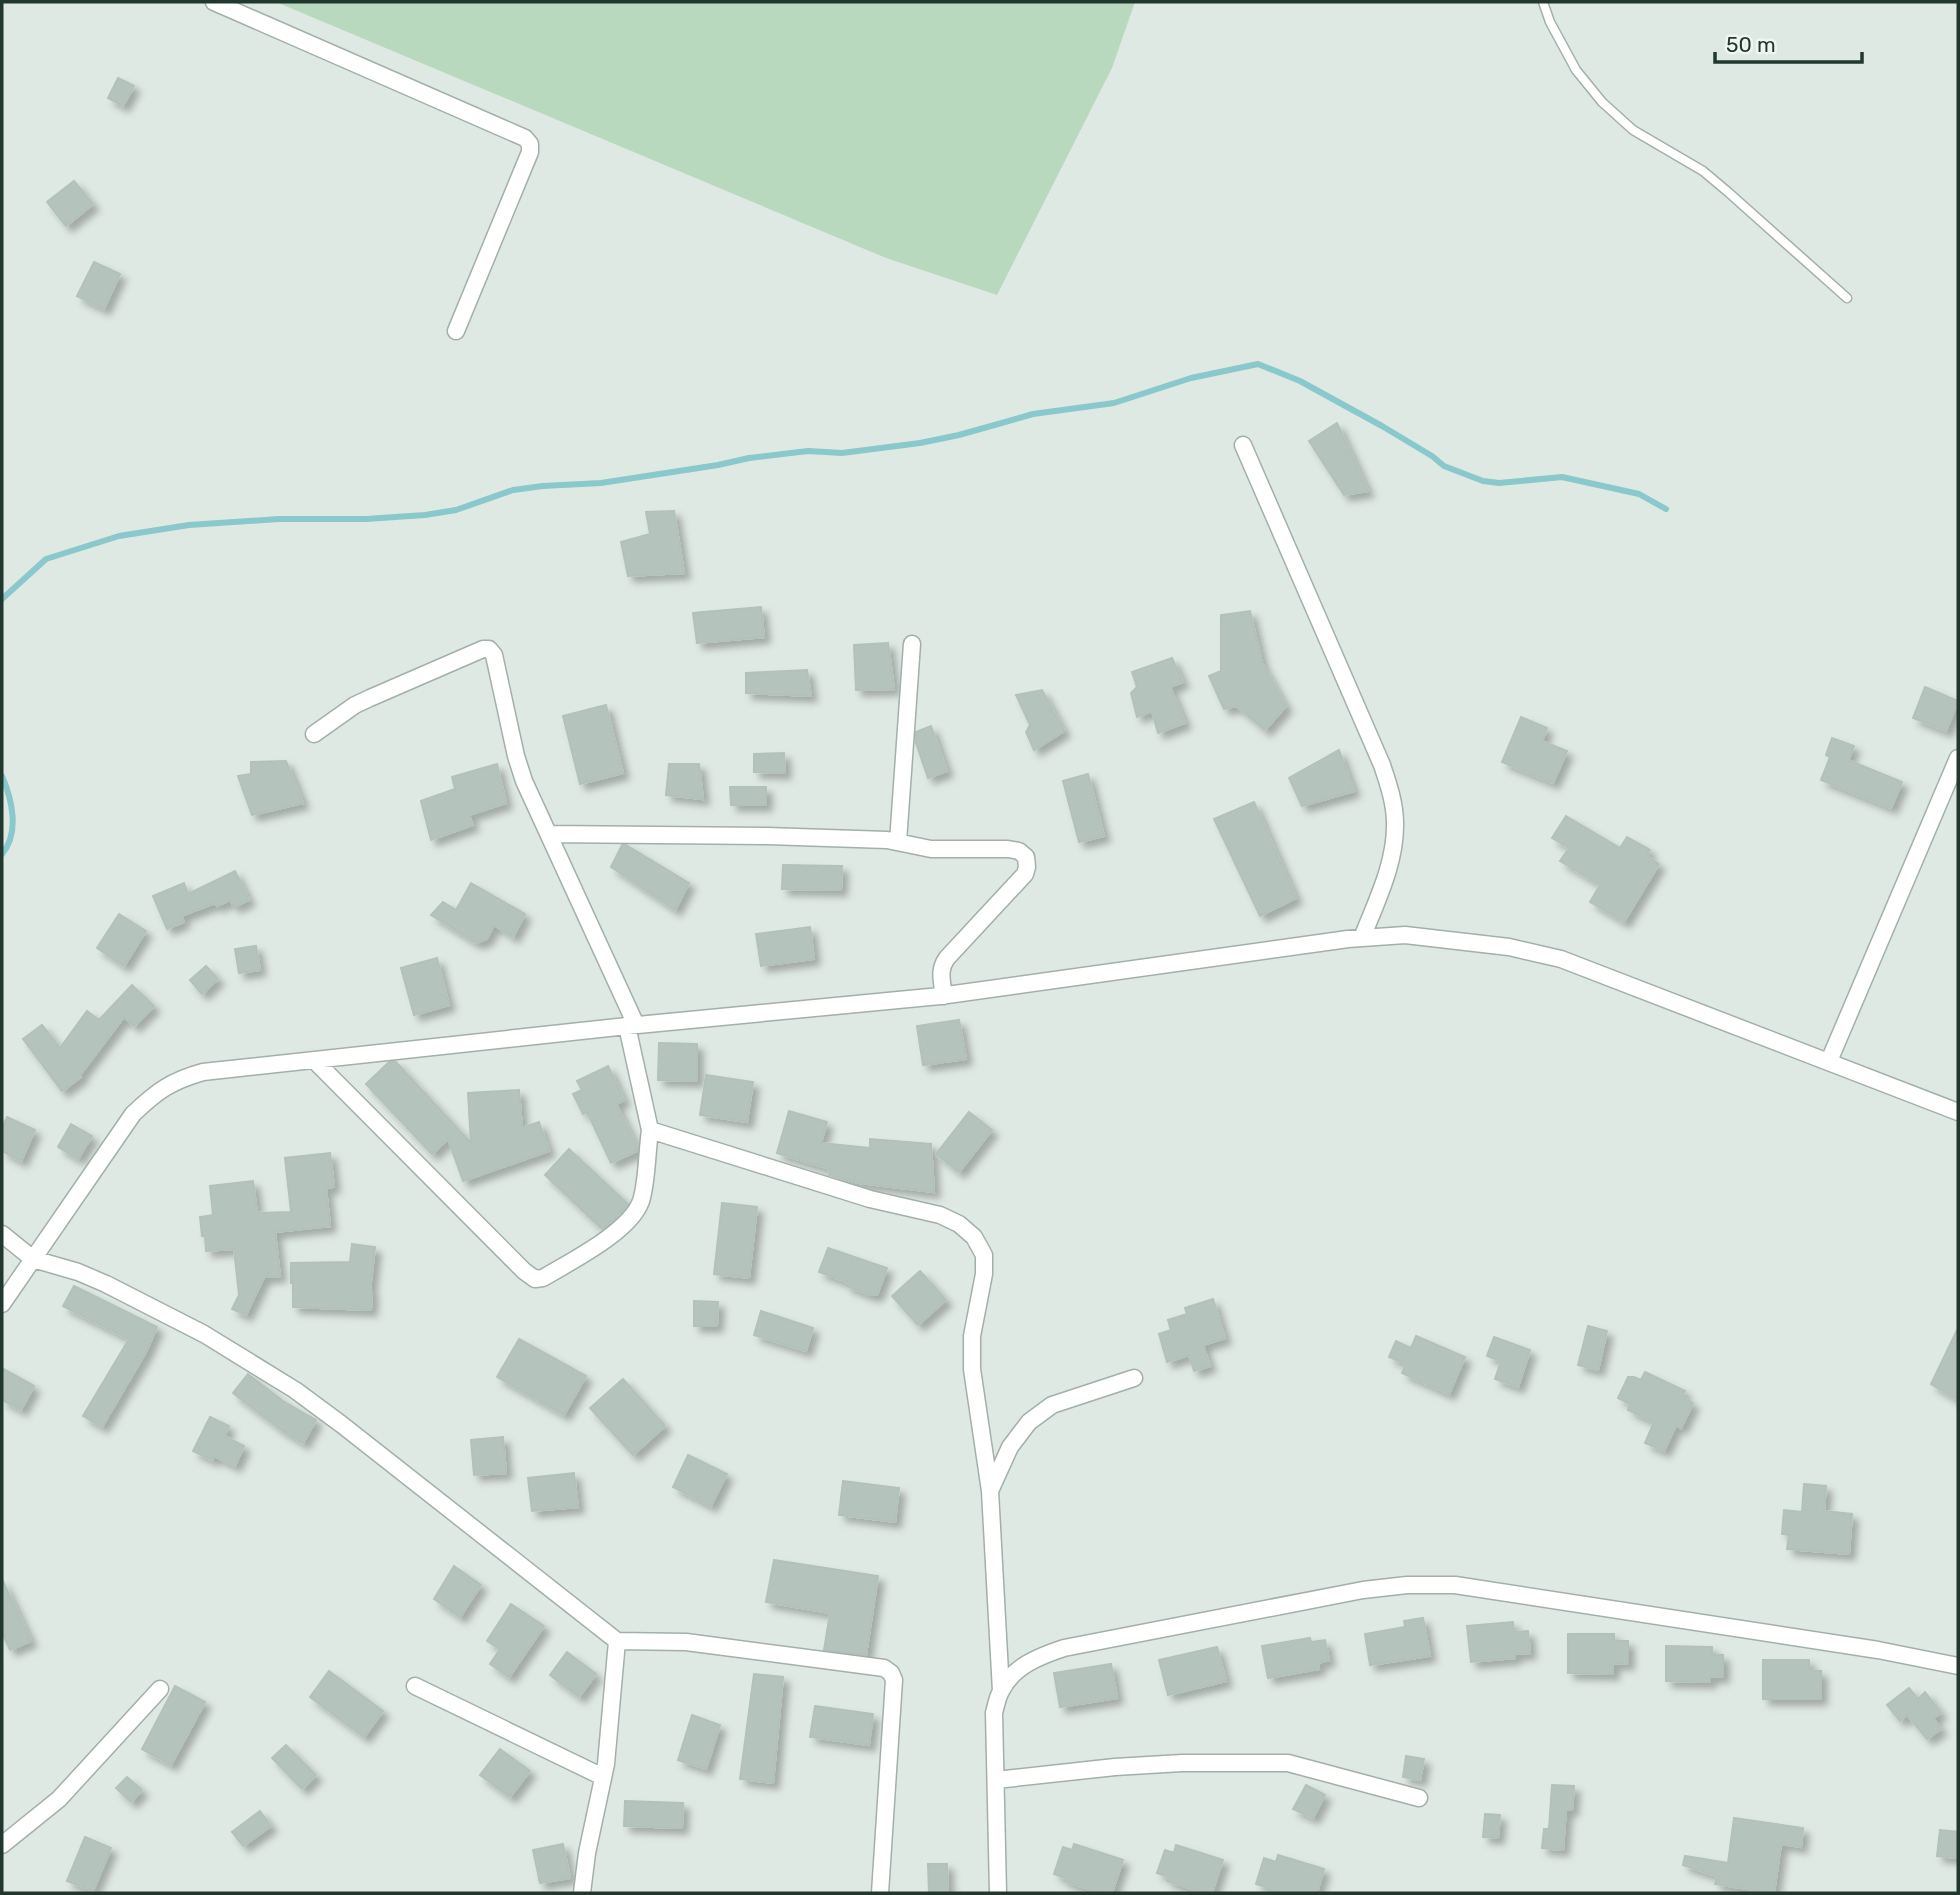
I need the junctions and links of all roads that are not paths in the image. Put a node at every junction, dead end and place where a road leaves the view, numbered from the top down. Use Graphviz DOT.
graph roads {
  1 [pos="214,2"];
  2 [pos="1543,2"];
  3 [pos="1847,298"];
  4 [pos="456,331"];
  5 [pos="1243,445"];
  6 [pos="912,644"];
  7 [pos="314,734"];
  8 [pos="1958,758"];
  9 [pos="549,834"];
  10 [pos="898,842"];
  11 [pos="1363,938"];
  12 [pos="944,996"];
  13 [pos="632,1025"];
  14 [pos="314,1060"];
  15 [pos="1829,1061"];
  16 [pos="1958,1112"];
  17 [pos="650,1130"];
  18 [pos="2,1234"];
  19 [pos="33,1259"];
  20 [pos="2,1304"];
  21 [pos="1134,1378"];
  22 [pos="990,1491"];
  23 [pos="617,1641"];
  24 [pos="1958,1666"];
  25 [pos="415,1686"];
  26 [pos="160,1689"];
  27 [pos="1001,1691"];
  28 [pos="603,1777"];
  29 [pos="996,1780"];
  30 [pos="1419,1798"];
  31 [pos="2,1845"];
  32 [pos="582,1893"];
  33 [pos="880,1893"];
  34 [pos="998,1893"];
  1 -- 4 [label="street"];
  2 -- 3 [label="lane"];
  5 -- 11 [label="street"];
  6 -- 10 [label="street"];
  7 -- 9 [label="street"];
  8 -- 15 [label="street"];
  9 -- 10 [label="street"];
  9 -- 13 [label="street"];
  10 -- 12 [label="street"];
  11 -- 12 [label="street"];
  11 -- 15 [label="street"];
  12 -- 13 [label="street"];
  13 -- 14 [label="street"];
  13 -- 17 [label="street"];
  14 -- 17 [label="street"];
  14 -- 19 [label="street"];
  15 -- 16 [label="street"];
  17 -- 22 [label="street"];
  18 -- 19 [label="street"];
  19 -- 20 [label="street"];
  19 -- 23 [label="street"];
  21 -- 22 [label="street"];
  22 -- 27 [label="street"];
  23 -- 28 [label="street"];
  23 -- 33 [label="street"];
  24 -- 27 [label="street"];
  25 -- 28 [label="street"];
  26 -- 31 [label="street"];
  27 -- 29 [label="street"];
  28 -- 32 [label="street"];
  29 -- 30 [label="street"];
  29 -- 34 [label="street"];
}
